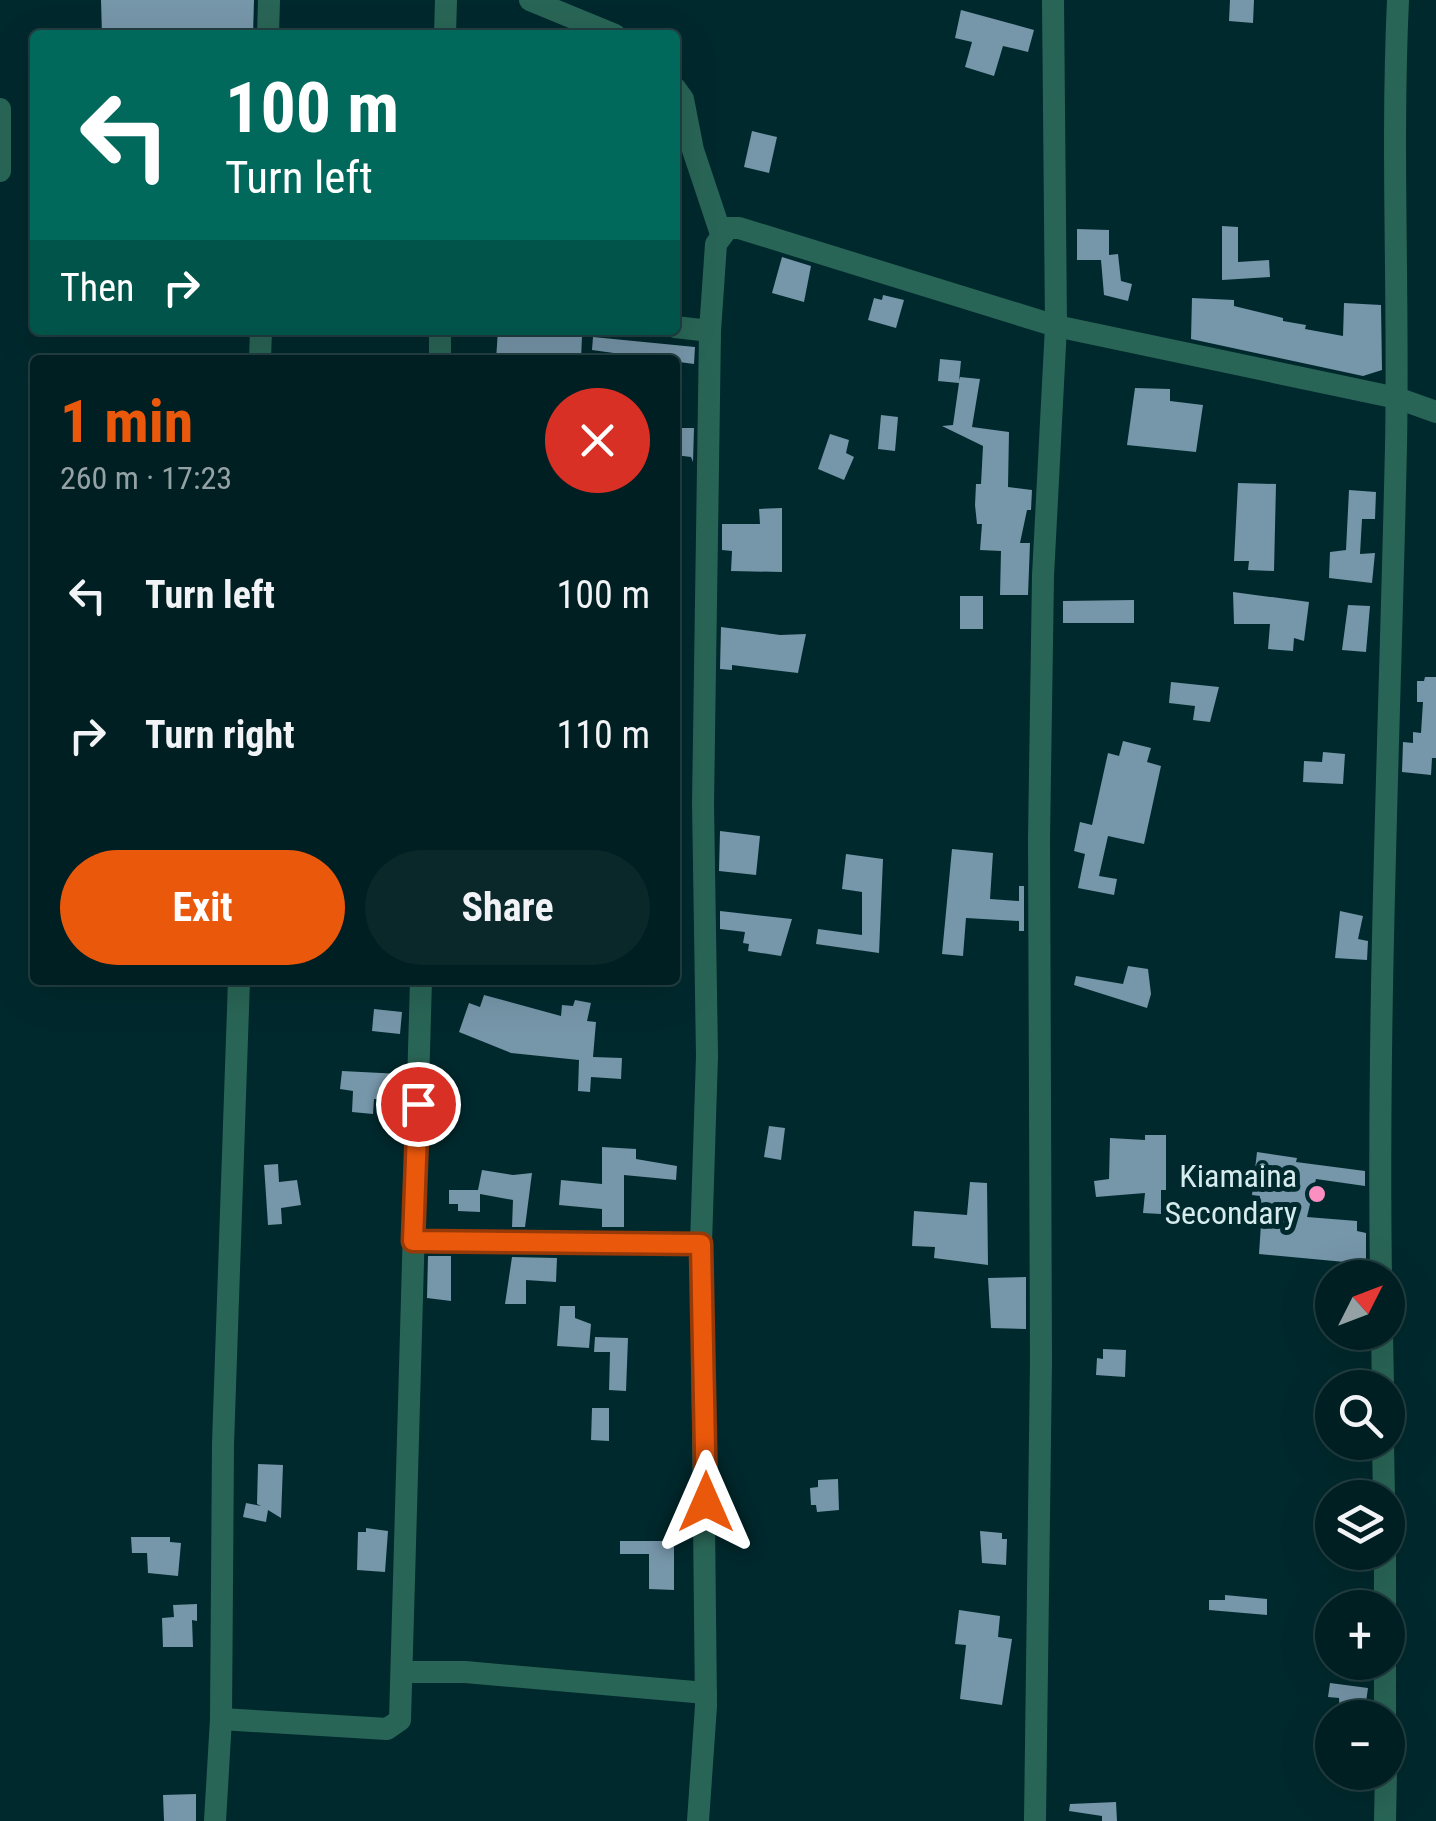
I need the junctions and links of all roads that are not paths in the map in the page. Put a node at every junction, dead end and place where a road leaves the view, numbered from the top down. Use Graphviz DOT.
graph roads {
  1 [pos="269,0"];
  2 [pos="446,0"];
  3 [pos="530,0"];
  4 [pos="1053,0"];
  5 [pos="1398,0"];
  6 [pos="268,30"];
  7 [pos="445,30"];
  8 [pos="604,30"];
  9 [pos="680,95"];
  10 [pos="0,109"];
  11 [pos="0,171"];
  12 [pos="721,234"];
  13 [pos="1056,326"];
  14 [pos="680,328"];
  15 [pos="710,331"];
  16 [pos="1397,398"];
  17 [pos="1436,412"];
  18 [pos="239,985"];
  19 [pos="421,985"];
  20 [pos="413,1241"];
  21 [pos="701,1244"];
  22 [pos="1381,1260"];
  23 [pos="404,1672"];
  24 [pos="706,1694"];
  25 [pos="222,1719"];
  26 [pos="1386,1790"];
  27 [pos="215,1821"];
  28 [pos="698,1821"];
  29 [pos="1036,1821"];
  30 [pos="1386,1821"];
  1 -- 6 [label="street"];
  2 -- 7 [label="street"];
  3 -- 8 [label="street"];
  4 -- 13 [label="street"];
  5 -- 16 [label="street"];
  9 -- 12 [label="street"];
  10 -- 11 [label="street"];
  12 -- 13 [label="street"];
  12 -- 15 [label="street"];
  13 -- 16 [label="street"];
  13 -- 29 [label="street"];
  14 -- 15 [label="street"];
  15 -- 21 [label="street"];
  16 -- 17 [label="street"];
  16 -- 22 [label="street"];
  18 -- 25 [label="street"];
  19 -- 20 [label="street"];
  20 -- 21 [label="street"];
  20 -- 23 [label="street"];
  21 -- 24 [label="street"];
  23 -- 24 [label="street"];
  23 -- 25 [label="street"];
  24 -- 28 [label="street"];
  25 -- 27 [label="street"];
  26 -- 30 [label="street"];
}
